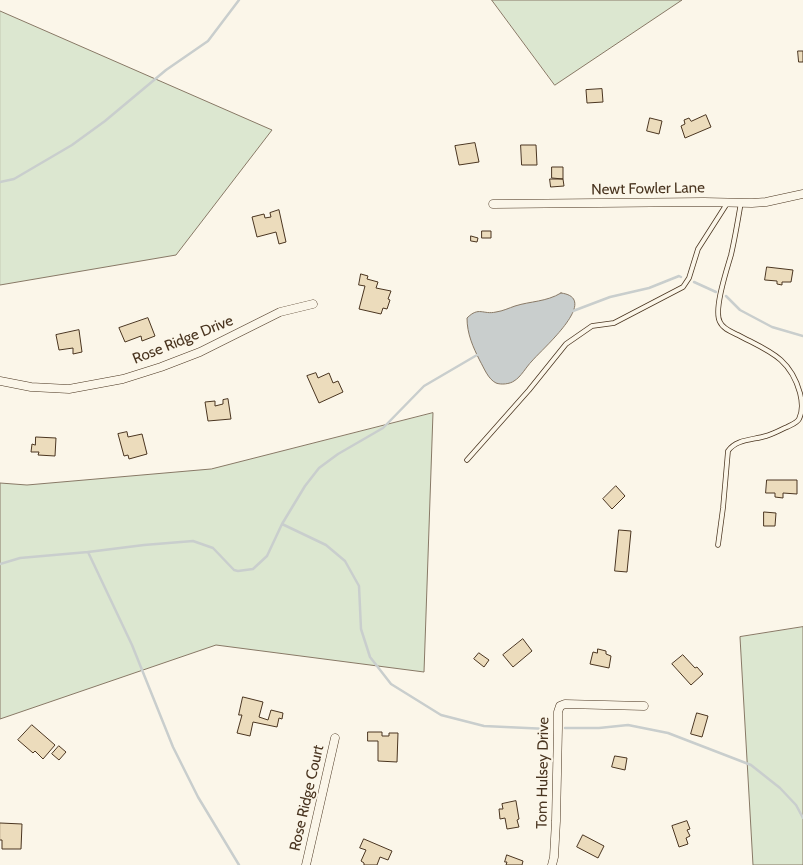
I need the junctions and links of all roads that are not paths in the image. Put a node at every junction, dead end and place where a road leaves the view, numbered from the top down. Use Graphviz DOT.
graph roads {
  1 [pos="803,194"];
  2 [pos="728,202"];
  3 [pos="741,202"];
  4 [pos="493,204"];
  5 [pos="314,304"];
  6 [pos="0,381"];
  7 [pos="467,460"];
  8 [pos="718,545"];
  9 [pos="644,706"];
  10 [pos="335,738"];
  11 [pos="306,865"];
  12 [pos="552,865"];
  1 -- 3 [label="street, Newt Fowler Lane"];
  2 -- 3 [label="street, Newt Fowler Lane"];
  2 -- 4 [label="street, Newt Fowler Lane"];
  2 -- 7 [label="lane"];
  3 -- 8 [label="lane"];
  5 -- 6 [label="street, Rose Ridge Drive"];
  9 -- 12 [label="street, Tom Hulsey Drive"];
  10 -- 11 [label="street, Rose Ridge Court"];
}
